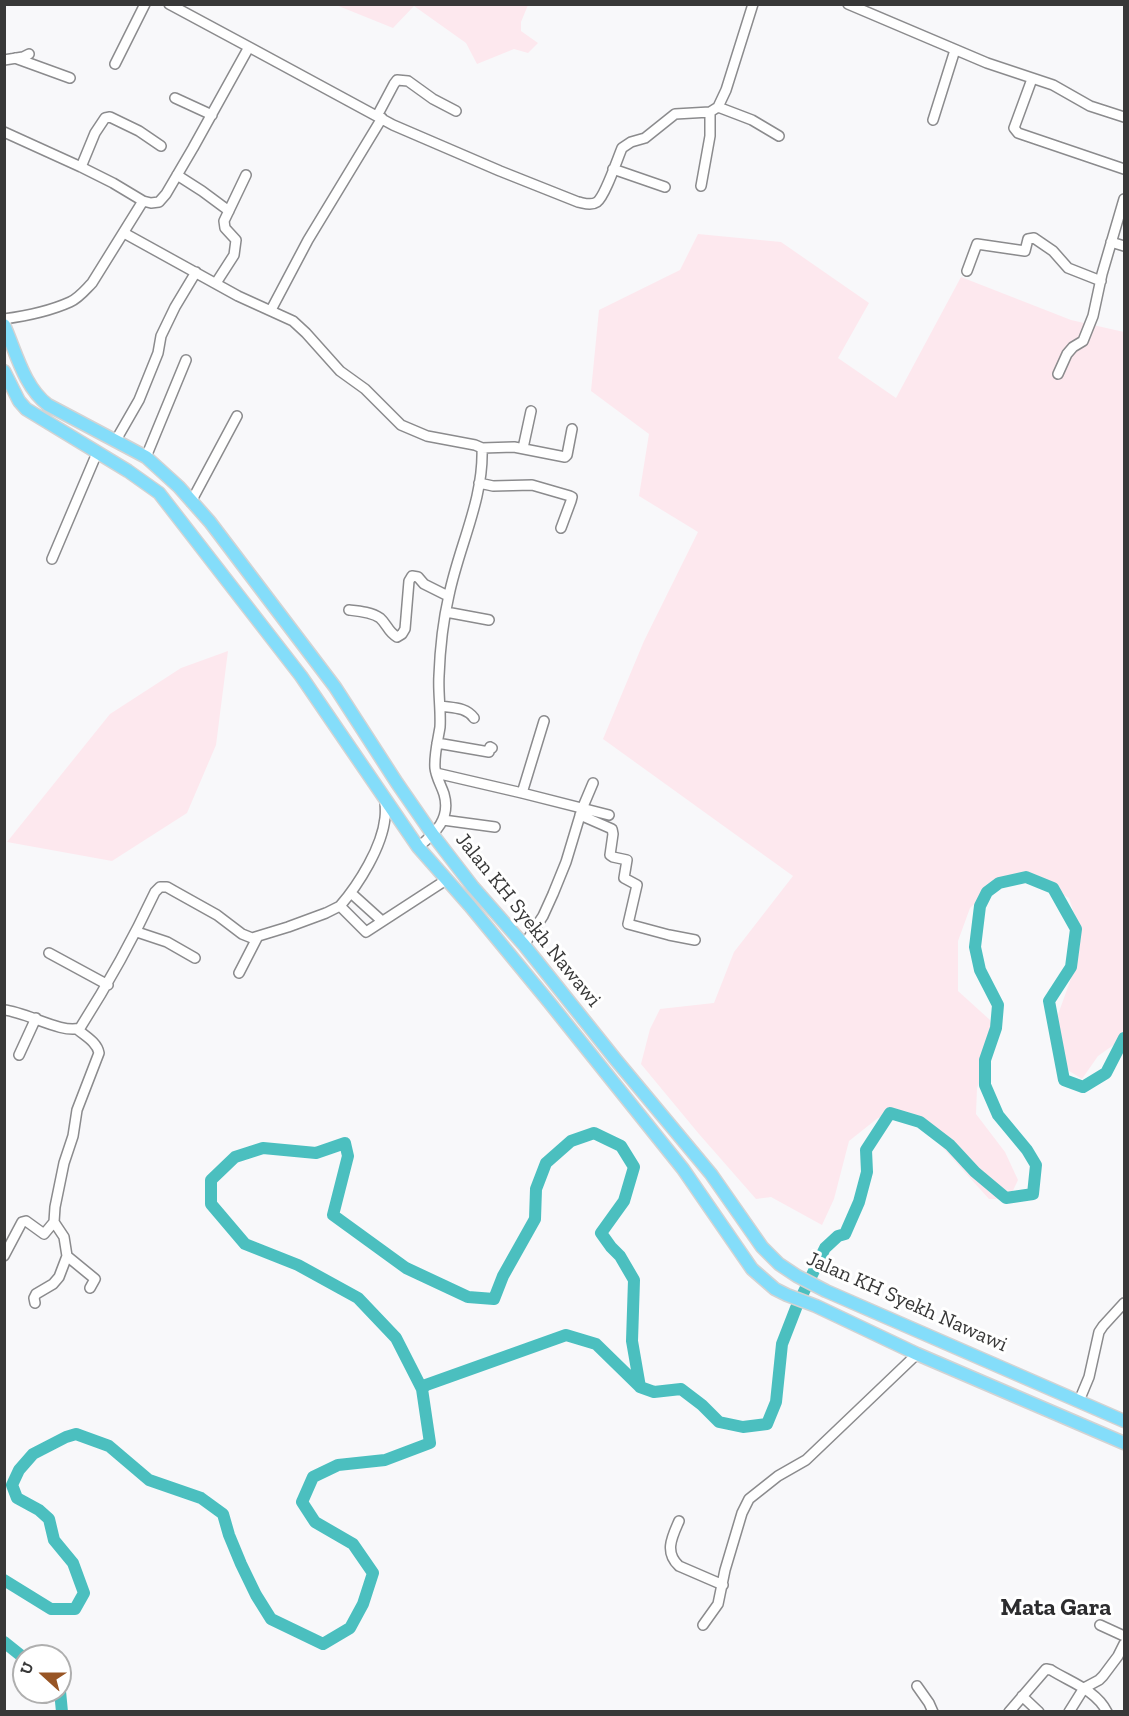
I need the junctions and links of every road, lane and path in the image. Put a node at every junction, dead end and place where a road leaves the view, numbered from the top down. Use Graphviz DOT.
graph roads {
  1 [pos="145,4"];
  2 [pos="169,4"];
  3 [pos="753,4"];
  4 [pos="848,4"];
  5 [pos="249,47"];
  6 [pos="955,50"];
  7 [pos="29,54"];
  8 [pos="15,58"];
  9 [pos="4,60"];
  10 [pos="115,64"];
  11 [pos="70,78"];
  12 [pos="1032,79"];
  13 [pos="175,98"];
  14 [pos="714,110"];
  15 [pos="456,111"];
  16 [pos="212,115"];
  17 [pos="379,117"];
  18 [pos="1125,117"];
  19 [pos="933,120"];
  20 [pos="4,132"];
  21 [pos="779,136"];
  22 [pos="161,146"];
  23 [pos="81,167"];
  24 [pos="613,169"];
  25 [pos="1125,169"];
  26 [pos="177,175"];
  27 [pos="246,175"];
  28 [pos="701,186"];
  29 [pos="665,187"];
  30 [pos="1125,199"];
  31 [pos="143,201"];
  32 [pos="229,211"];
  33 [pos="124,233"];
  34 [pos="1111,242"];
  35 [pos="1125,246"];
  36 [pos="967,271"];
  37 [pos="196,272"];
  38 [pos="1101,281"];
  39 [pos="216,283"];
  40 [pos="271,310"];
  41 [pos="4,319"];
  42 [pos="4,325"];
  43 [pos="186,360"];
  44 [pos="4,371"];
  45 [pos="1058,374"];
  46 [pos="531,411"];
  47 [pos="237,416"];
  48 [pos="572,429"];
  49 [pos="116,440"];
  50 [pos="482,448"];
  51 [pos="523,448"];
  52 [pos="97,453"];
  53 [pos="146,457"];
  54 [pos="479,483"];
  55 [pos="191,502"];
  56 [pos="561,528"];
  57 [pos="52,559"];
  58 [pos="448,596"];
  59 [pos="349,610"];
  60 [pos="446,612"];
  61 [pos="489,620"];
  62 [pos="441,706"];
  63 [pos="474,718"];
  64 [pos="544,721"];
  65 [pos="437,742"];
  66 [pos="492,748"];
  67 [pos="436,773"];
  68 [pos="593,783"];
  69 [pos="522,793"];
  70 [pos="385,799"];
  71 [pos="581,812"];
  72 [pos="609,815"];
  73 [pos="443,820"];
  74 [pos="495,827"];
  75 [pos="434,835"];
  76 [pos="418,847"];
  77 [pos="446,880"];
  78 [pos="351,893"];
  79 [pos="340,906"];
  80 [pos="382,921"];
  81 [pos="137,932"];
  82 [pos="257,938"];
  83 [pos="695,940"];
  84 [pos="525,945"];
  85 [pos="49,953"];
  86 [pos="195,958"];
  87 [pos="239,973"];
  88 [pos="108,984"];
  89 [pos="4,1010"];
  90 [pos="36,1018"];
  91 [pos="77,1029"];
  92 [pos="19,1055"];
  93 [pos="54,1222"];
  94 [pos="4,1256"];
  95 [pos="67,1256"];
  96 [pos="90,1288"];
  97 [pos="35,1303"];
  98 [pos="1125,1303"];
  99 [pos="917,1354"];
  100 [pos="1079,1401"];
  101 [pos="1124,1418"];
  102 [pos="1125,1443"];
  103 [pos="679,1521"];
  104 [pos="723,1585"];
  105 [pos="703,1625"];
  106 [pos="1100,1625"];
  107 [pos="1125,1636"];
  108 [pos="1125,1644"];
  109 [pos="916,1686"];
  110 [pos="1084,1688"];
  111 [pos="1022,1696"];
  112 [pos="933,1712"];
  113 [pos="1009,1712"];
  114 [pos="1039,1712"];
  115 [pos="1069,1712"];
  116 [pos="1107,1712"];
  1 -- 10 [label="street"];
  2 -- 5 [label="street"];
  3 -- 14 [label="street"];
  4 -- 6 [label="street"];
  5 -- 16 [label="street"];
  5 -- 17 [label="street"];
  6 -- 12 [label="street"];
  6 -- 19 [label="street"];
  7 -- 8 [label="street"];
  8 -- 9 [label="street"];
  8 -- 11 [label="street"];
  12 -- 18 [label="street"];
  12 -- 25 [label="street"];
  13 -- 16 [label="street"];
  14 -- 21 [label="street"];
  14 -- 24 [label="street"];
  14 -- 28 [label="street"];
  15 -- 17 [label="street"];
  16 -- 26 [label="street"];
  17 -- 24 [label="street"];
  17 -- 40 [label="street"];
  20 -- 23 [label="street"];
  22 -- 23 [label="street"];
  23 -- 31 [label="street"];
  24 -- 29 [label="street"];
  26 -- 31 [label="street"];
  26 -- 32 [label="street"];
  27 -- 32 [label="street"];
  30 -- 34 [label="street"];
  31 -- 33 [label="street"];
  32 -- 39 [label="street"];
  33 -- 37 [label="street"];
  33 -- 41 [label="street"];
  34 -- 35 [label="street"];
  34 -- 38 [label="street"];
  36 -- 38 [label="street"];
  37 -- 39 [label="street"];
  37 -- 49 [label="street"];
  38 -- 45 [label="street"];
  39 -- 40 [label="street"];
  40 -- 50 [label="street"];
  42 -- 49 [label="main road, Jalan KH Syekh Nawawi"];
  43 -- 53 [label="street"];
  44 -- 52 [label="main road, Jalan KH Syekh Nawawi"];
  46 -- 51 [label="street"];
  47 -- 55 [label="street"];
  48 -- 51 [label="street"];
  49 -- 53 [label="main road, Jalan KH Syekh Nawawi"];
  50 -- 51 [label="street"];
  50 -- 54 [label="street"];
  52 -- 57 [label="street"];
  52 -- 70 [label="main road, Jalan KH Syekh Nawawi"];
  53 -- 55 [label="main road, Jalan KH Syekh Nawawi"];
  54 -- 56 [label="street"];
  54 -- 58 [label="street"];
  55 -- 75 [label="main road, Jalan KH Syekh Nawawi"];
  58 -- 59 [label="street"];
  58 -- 60 [label="street"];
  60 -- 61 [label="street"];
  60 -- 62 [label="street"];
  62 -- 63 [label="street"];
  62 -- 65 [label="street"];
  64 -- 69 [label="street"];
  65 -- 66 [label="street"];
  65 -- 67 [label="street"];
  67 -- 69 [label="street"];
  67 -- 73 [label="street"];
  68 -- 71 [label="street"];
  69 -- 71 [label="street"];
  70 -- 76 [label="main road, Jalan KH Syekh Nawawi"];
  70 -- 78 [label="street"];
  71 -- 72 [label="street"];
  71 -- 83 [label="street"];
  71 -- 84 [label="street"];
  73 -- 74 [label="street"];
  73 -- 75 [label="street"];
  75 -- 76 [label="street"];
  75 -- 84 [label="main road, Jalan KH Syekh Nawawi"];
  76 -- 77 [label="main road, Jalan KH Syekh Nawawi"];
  77 -- 80 [label="street"];
  77 -- 99 [label="main road, Jalan KH Syekh Nawawi"];
  78 -- 79 [label="street"];
  78 -- 80 [label="street"];
  79 -- 80 [label="street"];
  79 -- 82 [label="street"];
  81 -- 82 [label="street"];
  81 -- 86 [label="street"];
  81 -- 88 [label="street"];
  82 -- 87 [label="street"];
  84 -- 100 [label="main road, Jalan KH Syekh Nawawi"];
  85 -- 88 [label="street"];
  88 -- 91 [label="street"];
  89 -- 90 [label="street"];
  90 -- 91 [label="street"];
  90 -- 92 [label="street"];
  91 -- 93 [label="street"];
  93 -- 94 [label="street"];
  93 -- 95 [label="street"];
  95 -- 96 [label="street"];
  95 -- 97 [label="street"];
  98 -- 100 [label="street"];
  99 -- 102 [label="main road, Jalan KH Syekh Nawawi"];
  99 -- 104 [label="street"];
  100 -- 101 [label="main road, Jalan KH Syekh Nawawi"];
  103 -- 104 [label="street"];
  104 -- 105 [label="street"];
  106 -- 107 [label="street"];
  108 -- 110 [label="street"];
  109 -- 112 [label="street"];
  110 -- 111 [label="street"];
  110 -- 115 [label="street"];
  110 -- 116 [label="street"];
  111 -- 113 [label="street"];
  111 -- 114 [label="street"];
}
